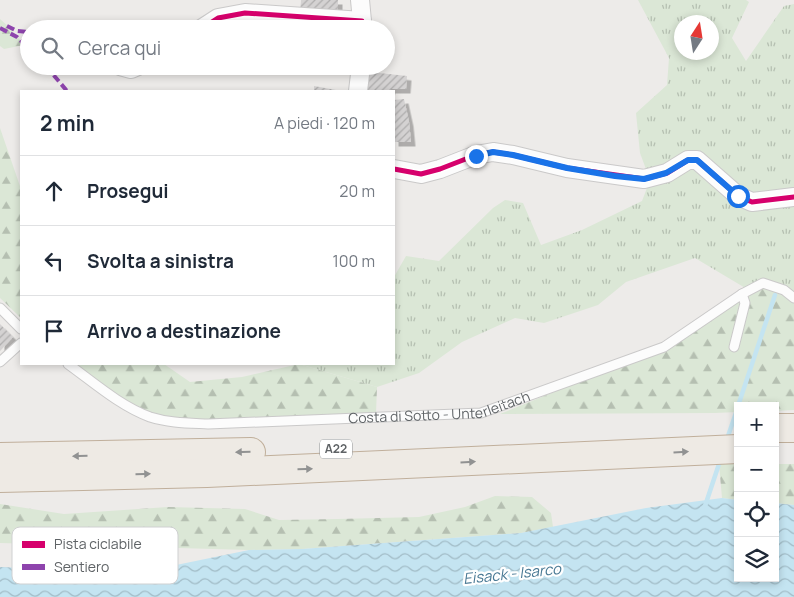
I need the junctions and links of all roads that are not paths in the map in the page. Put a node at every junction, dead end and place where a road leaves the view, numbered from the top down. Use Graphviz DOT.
graph roads {
  1 [pos="360,0"];
  2 [pos="215,20"];
  3 [pos="314,20"];
  4 [pos="362,20"];
  5 [pos="360,75"];
  6 [pos="358,90"];
  7 [pos="395,168"];
  8 [pos="794,197"];
  9 [pos="742,294"];
  10 [pos="794,298"];
  11 [pos="0,308"];
  12 [pos="20,328"];
  13 [pos="20,344"];
  14 [pos="734,347"];
  15 [pos="0,362"];
  16 [pos="69,365"];
  17 [pos="734,431"];
  18 [pos="637,445"];
  19 [pos="734,449"];
  20 [pos="0,457"];
  21 [pos="19,471"];
  1 -- 4 [label="street"];
  2 -- 3 [label="street"];
  5 -- 6 [label="street"];
  7 -- 8 [label="street"];
  9 -- 10 [label="lane, Costa di Sotto - Unterleitach"];
  9 -- 14 [label="lane"];
  9 -- 16 [label="lane, Costa di Sotto - Unterleitach"];
  11 -- 12 [label="lane"];
  13 -- 15 [label="lane"];
  17 -- 18 [label="highway, A22"];
  18 -- 19 [label="highway, A22, one-way"];
  18 -- 21 [label="highway, A22"];
  20 -- 21 [label="highway, A22"];
}
